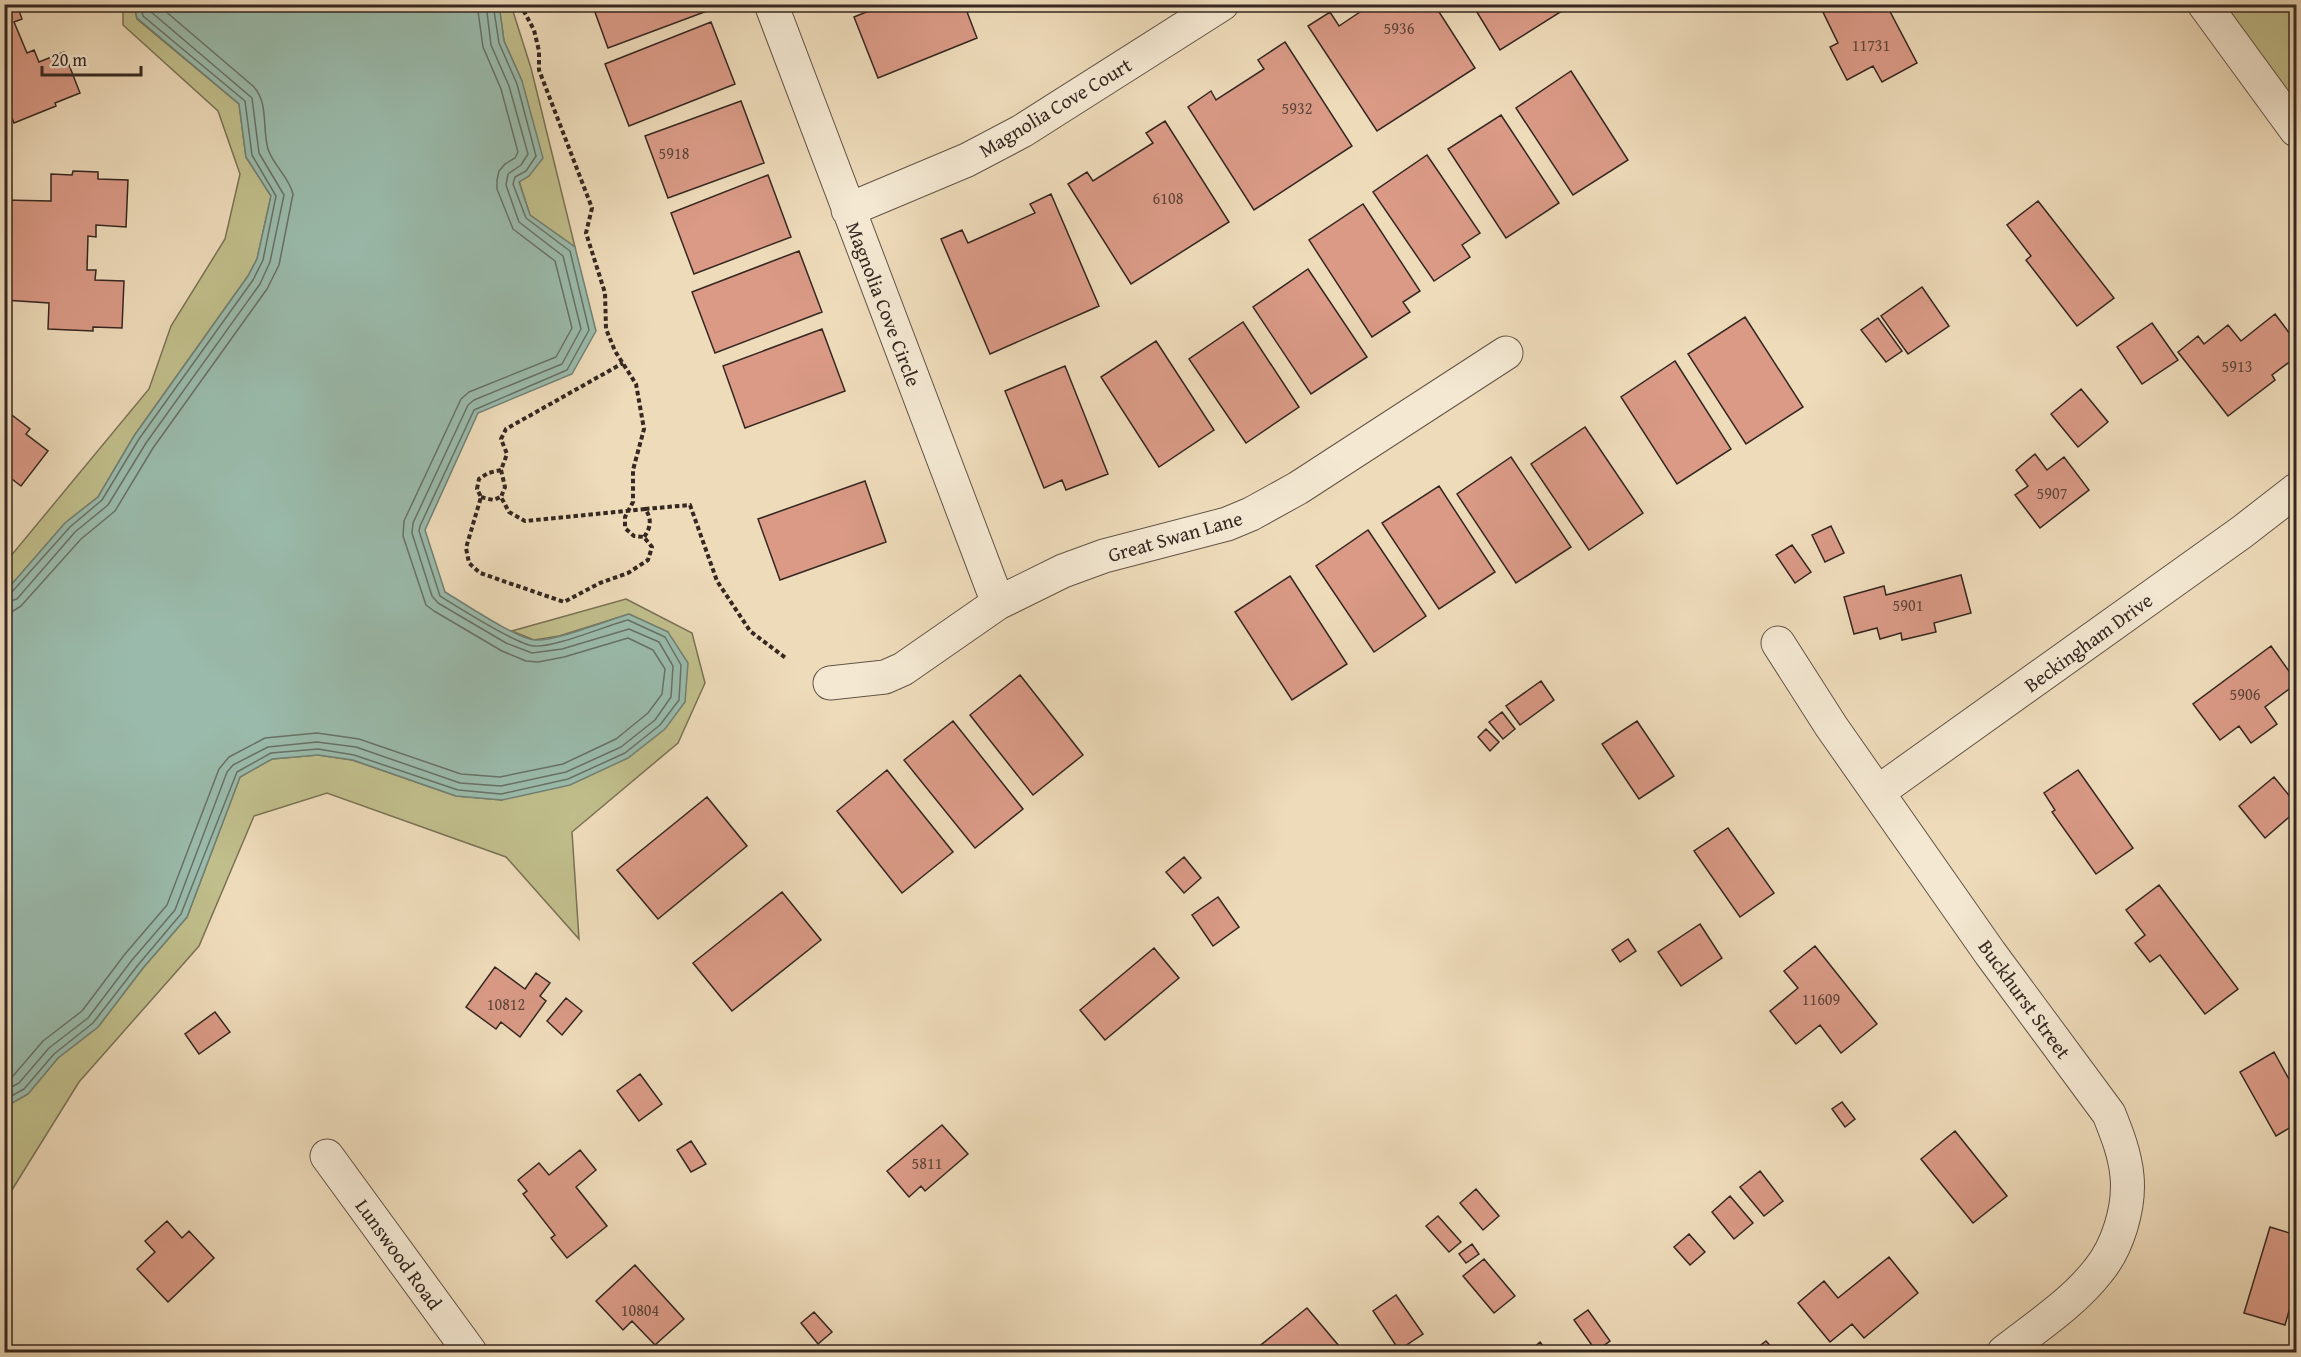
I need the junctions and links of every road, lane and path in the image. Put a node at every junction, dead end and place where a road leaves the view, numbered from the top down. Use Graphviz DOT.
graph roads {
  1 [pos="520,4"];
  2 [pos="771,4"];
  3 [pos="1222,4"];
  4 [pos="2204,4"];
  5 [pos="2296,130"];
  6 [pos="848,210"];
  7 [pos="1506,353"];
  8 [pos="623,363"];
  9 [pos="501,470"];
  10 [pos="2296,490"];
  11 [pos="481,496"];
  12 [pos="501,497"];
  13 [pos="645,508"];
  14 [pos="629,509"];
  15 [pos="644,537"];
  16 [pos="998,603"];
  17 [pos="1778,643"];
  18 [pos="787,659"];
  19 [pos="830,683"];
  20 [pos="1878,792"];
  21 [pos="327,1156"];
  22 [pos="470,1353"];
  23 [pos="2004,1353"];
  1 -- 8 [label="path"];
  2 -- 6 [label="street, Magnolia Cove Circle"];
  3 -- 6 [label="street, Magnolia Cove Court"];
  4 -- 5 [label="street"];
  6 -- 16 [label="street, Magnolia Cove Circle"];
  7 -- 16 [label="street, Great Swan Lane"];
  8 -- 9 [label="path"];
  8 -- 14 [label="path"];
  9 -- 11 [label="path"];
  9 -- 12 [label="path"];
  10 -- 20 [label="street, Beckingham Drive"];
  11 -- 12 [label="path"];
  11 -- 15 [label="path"];
  12 -- 14 [label="path"];
  13 -- 14 [label="path"];
  13 -- 15 [label="path"];
  13 -- 18 [label="path"];
  14 -- 15 [label="path"];
  16 -- 19 [label="street, Great Swan Lane"];
  17 -- 20 [label="street, Buckhurst Street"];
  20 -- 23 [label="street, Buckhurst Street"];
  21 -- 22 [label="street, Lunswood Road"];
}
